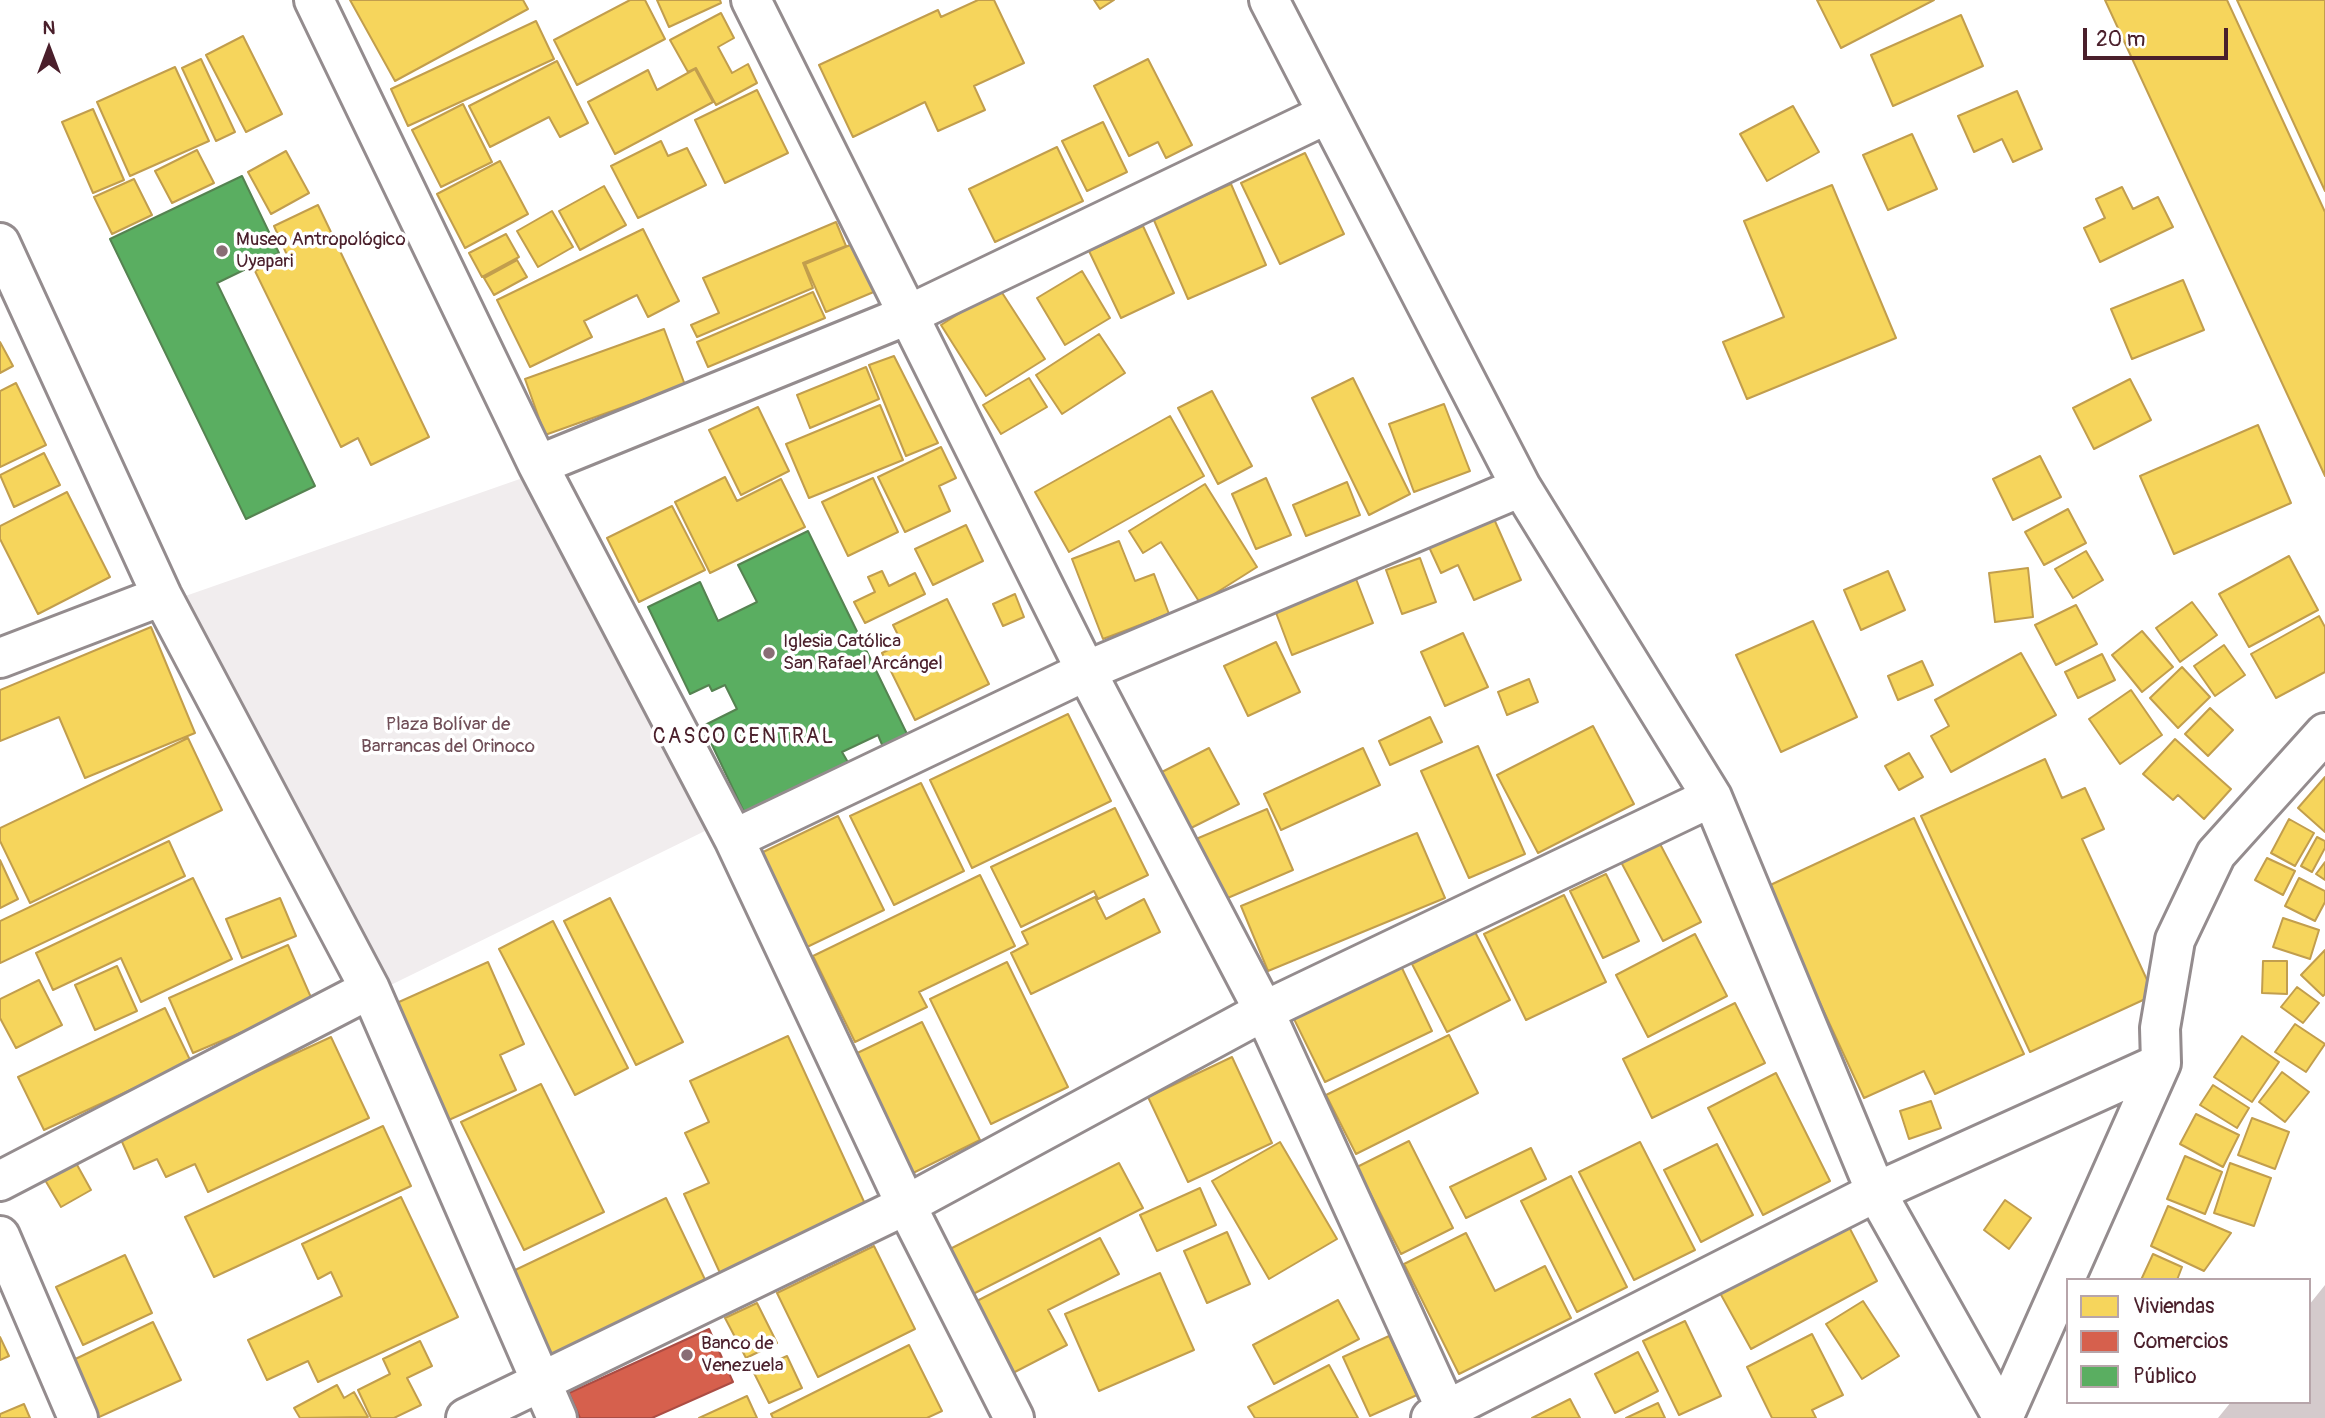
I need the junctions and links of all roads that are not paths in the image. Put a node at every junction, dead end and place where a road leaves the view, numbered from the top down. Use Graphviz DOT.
graph roads {
  1 [pos="314,0"];
  2 [pos="751,0"];
  3 [pos="1269,0"];
  4 [pos="1327,114"];
  5 [pos="0,243"];
  6 [pos="910,314"];
  7 [pos="538,465"];
  8 [pos="1521,487"];
  9 [pos="162,596"];
  10 [pos="0,658"];
  11 [pos="1086,671"];
  12 [pos="2325,733"];
  13 [pos="1712,797"];
  14 [pos="734,839"];
  15 [pos="370,989"];
  16 [pos="1264,1011"];
  17 [pos="2161,1063"];
  18 [pos="0,1181"];
  19 [pos="1877,1192"];
  20 [pos="906,1205"];
  21 [pos="0,1236"];
  22 [pos="540,1382"];
  23 [pos="1443,1416"];
  24 [pos="78,1418"];
  25 [pos="466,1418"];
  26 [pos="557,1418"];
  27 [pos="1014,1418"];
  28 [pos="2003,1418"];
  1 -- 7 [label="street"];
  2 -- 6 [label="street"];
  3 -- 4 [label="street"];
  4 -- 6 [label="street"];
  4 -- 8 [label="street"];
  5 -- 9 [label="street"];
  6 -- 7 [label="street"];
  6 -- 11 [label="street"];
  7 -- 14 [label="street"];
  8 -- 11 [label="street"];
  8 -- 13 [label="street"];
  9 -- 10 [label="street"];
  9 -- 15 [label="street"];
  11 -- 14 [label="street"];
  11 -- 16 [label="street"];
  12 -- 17 [label="street"];
  13 -- 16 [label="street"];
  13 -- 19 [label="street"];
  14 -- 20 [label="street"];
  15 -- 18 [label="street"];
  15 -- 22 [label="street"];
  16 -- 20 [label="street"];
  16 -- 23 [label="street"];
  17 -- 19 [label="street"];
  17 -- 28 [label="street"];
  19 -- 23 [label="street"];
  19 -- 28 [label="street"];
  20 -- 22 [label="street"];
  20 -- 27 [label="street"];
  21 -- 24 [label="street"];
  22 -- 25 [label="street"];
  22 -- 26 [label="street"];
}
